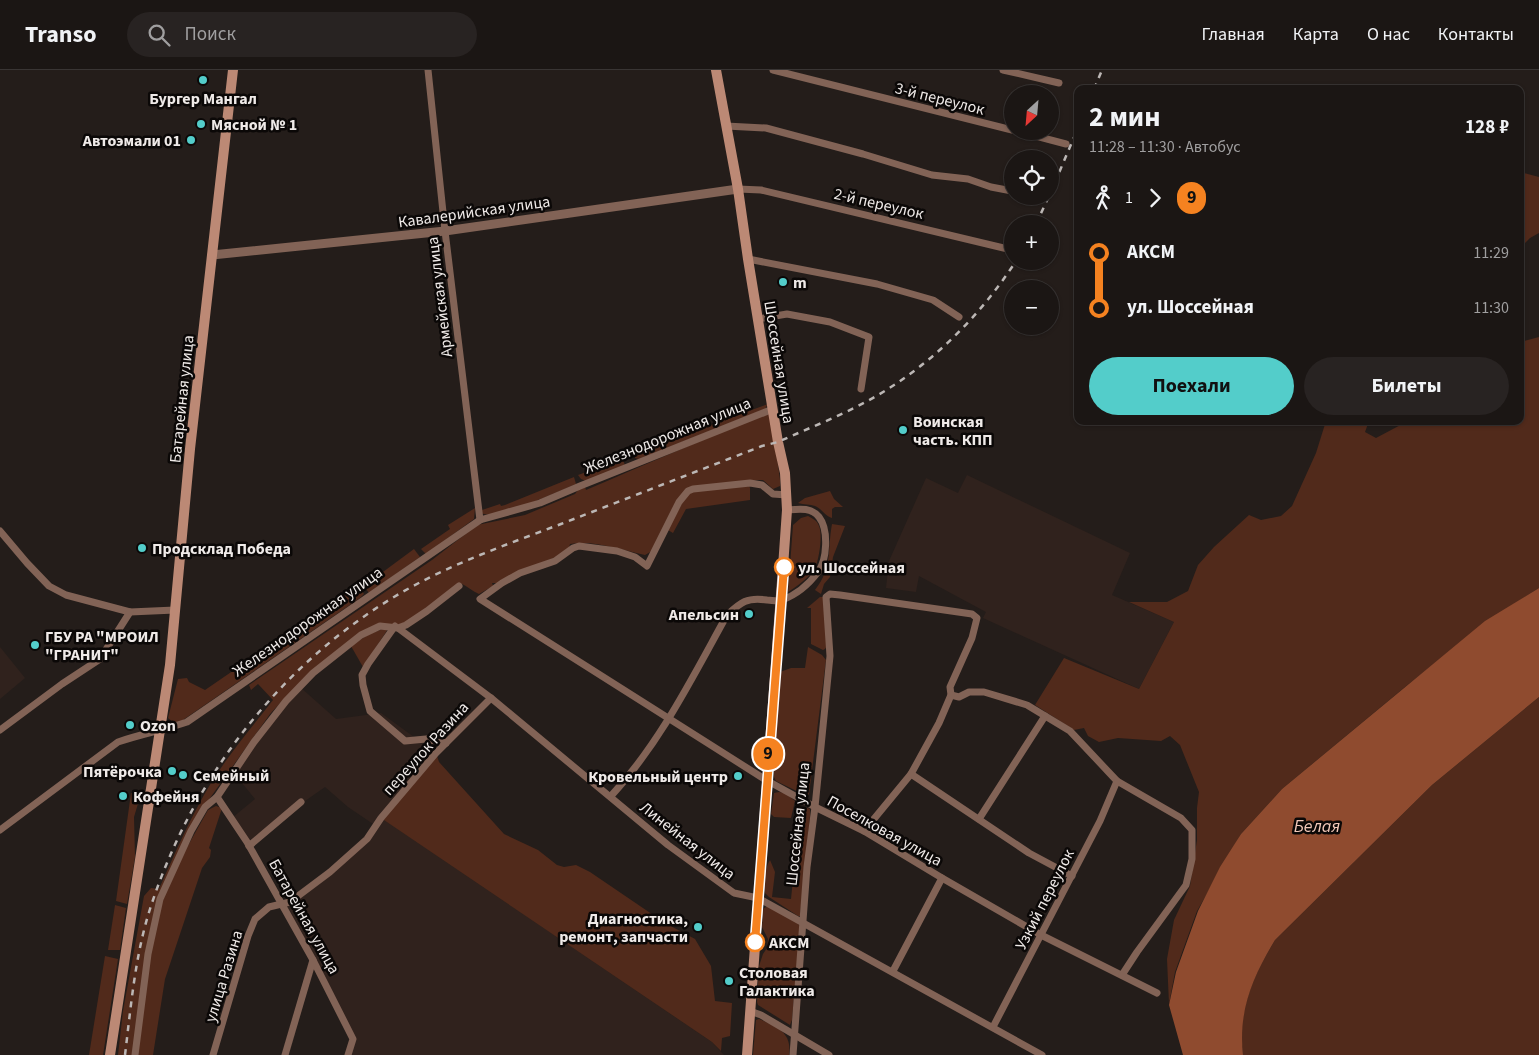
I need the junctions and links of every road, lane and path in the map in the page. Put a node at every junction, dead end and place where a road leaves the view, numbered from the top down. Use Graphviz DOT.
graph roads {
  1 [pos="233,70"];
  2 [pos="428,70"];
  3 [pos="716,70"];
  4 [pos="773,70"];
  5 [pos="1003,70"];
  6 [pos="1059,84"];
  7 [pos="726,126"];
  8 [pos="1004,128"];
  9 [pos="1051,140"];
  10 [pos="1066,144"];
  11 [pos="738,189"];
  12 [pos="1004,189"];
  13 [pos="445,231"];
  14 [pos="1004,248"];
  15 [pos="212,255"];
  16 [pos="748,259"];
  17 [pos="959,317"];
  18 [pos="758,319"];
  19 [pos="861,389"];
  20 [pos="773,409"];
  21 [pos="787,495"];
  22 [pos="787,510"];
  23 [pos="480,520"];
  24 [pos="0,531"];
  25 [pos="459,586"];
  26 [pos="781,601"];
  27 [pos="175,610"];
  28 [pos="130,612"];
  29 [pos="397,627"];
  30 [pos="951,695"];
  31 [pos="491,698"];
  32 [pos="1045,716"];
  33 [pos="670,718"];
  34 [pos="0,730"];
  35 [pos="159,732"];
  36 [pos="446,743"];
  37 [pos="911,774"];
  38 [pos="766,780"];
  39 [pos="1117,781"];
  40 [pos="611,796"];
  41 [pos="217,797"];
  42 [pos="301,802"];
  43 [pos="815,807"];
  44 [pos="381,818"];
  45 [pos="979,819"];
  46 [pos="0,830"];
  47 [pos="864,831"];
  48 [pos="249,846"];
  49 [pos="1072,876"];
  50 [pos="942,878"];
  51 [pos="758,898"];
  52 [pos="281,904"];
  53 [pos="802,923"];
  54 [pos="1041,935"];
  55 [pos="313,960"];
  56 [pos="893,971"];
  57 [pos="1122,975"];
  58 [pos="1157,993"];
  59 [pos="750,1012"];
  60 [pos="993,1027"];
  61 [pos="795,1036"];
  62 [pos="110,1055"];
  63 [pos="135,1055"];
  64 [pos="213,1055"];
  65 [pos="285,1055"];
  66 [pos="348,1055"];
  67 [pos="747,1055"];
  68 [pos="794,1055"];
  69 [pos="830,1055"];
  70 [pos="1042,1055"];
  1 -- 15 [label="main road, Батарейная улица"];
  2 -- 13 [label="street, Армейская улица"];
  3 -- 7 [label="main road, Шоссейная улица"];
  4 -- 8 [label="street, 3-й переулок"];
  5 -- 6 [label="street"];
  7 -- 11 [label="main road, Шоссейная улица"];
  7 -- 12 [label="street"];
  9 -- 10 [label="street"];
  11 -- 13 [label="street, Кавалерийская улица"];
  11 -- 14 [label="street, 2-й переулок"];
  11 -- 16 [label="main road, Шоссейная улица"];
  13 -- 15 [label="street, Кавалерийская улица"];
  13 -- 23 [label="street, Армейская улица"];
  15 -- 27 [label="main road, Батарейная улица"];
  16 -- 17 [label="street"];
  16 -- 18 [label="main road, Шоссейная улица"];
  18 -- 19 [label="street"];
  18 -- 20 [label="main road, Шоссейная улица"];
  20 -- 21 [label="main road, Шоссейная улица"];
  20 -- 23 [label="street, Железнодорожная улица"];
  21 -- 22 [label="main road, Шоссейная улица"];
  21 -- 33 [label="street, Поселковая улица"];
  22 -- 26 [label="main road, Шоссейная улица"];
  22 -- 26 [label="street"];
  23 -- 35 [label="street, Железнодорожная улица"];
  24 -- 28 [label="street"];
  25 -- 29 [label="street"];
  26 -- 33 [label="street"];
  26 -- 38 [label="main road, Шоссейная улица"];
  27 -- 28 [label="street"];
  27 -- 35 [label="main road, Батарейная улица"];
  28 -- 34 [label="street"];
  29 -- 31 [label="street, Линейная улица"];
  29 -- 36 [label="street"];
  29 -- 41 [label="street"];
  30 -- 32 [label="street"];
  30 -- 37 [label="street"];
  30 -- 43 [label="street, Шоссейная улица"];
  31 -- 36 [label="street, переулок Разина"];
  31 -- 40 [label="street, Линейная улица"];
  32 -- 39 [label="street"];
  32 -- 45 [label="street"];
  33 -- 38 [label="street, Поселковая улица"];
  33 -- 40 [label="street"];
  35 -- 46 [label="street, Железнодорожная улица"];
  35 -- 62 [label="main road"];
  36 -- 44 [label="street, переулок Разина"];
  37 -- 45 [label="street"];
  37 -- 47 [label="street"];
  38 -- 43 [label="street, Поселковая улица"];
  38 -- 51 [label="main road, Шоссейная улица"];
  39 -- 49 [label="street, Узкий переулок"];
  39 -- 57 [label="street"];
  40 -- 51 [label="street, Линейная улица"];
  41 -- 48 [label="street, Батарейная улица"];
  41 -- 63 [label="street"];
  42 -- 48 [label="street"];
  43 -- 47 [label="street, Поселковая улица"];
  43 -- 53 [label="street, Шоссейная улица"];
  44 -- 52 [label="street, улица Разина"];
  45 -- 49 [label="street"];
  47 -- 50 [label="street, Поселковая улица"];
  48 -- 52 [label="street, Батарейная улица"];
  49 -- 54 [label="street, Узкий переулок"];
  50 -- 54 [label="street, Поселковая улица"];
  50 -- 56 [label="street"];
  51 -- 53 [label="street, Линейная улица"];
  51 -- 59 [label="main road, Шоссейная улица"];
  52 -- 55 [label="street, Батарейная улица"];
  52 -- 64 [label="street, улица Разина"];
  53 -- 56 [label="street, Линейная улица"];
  53 -- 61 [label="street, Шоссейная улица"];
  54 -- 57 [label="street, Поселковая улица"];
  54 -- 60 [label="street, Узкий переулок"];
  55 -- 65 [label="street"];
  55 -- 66 [label="street, Батарейная улица"];
  56 -- 60 [label="street, Линейная улица"];
  57 -- 58 [label="street, Поселковая улица"];
  59 -- 61 [label="street"];
  59 -- 67 [label="main road, Шоссейная улица"];
  60 -- 70 [label="street, Линейная улица"];
  61 -- 68 [label="street, Шоссейная улица"];
  61 -- 69 [label="street"];
}
